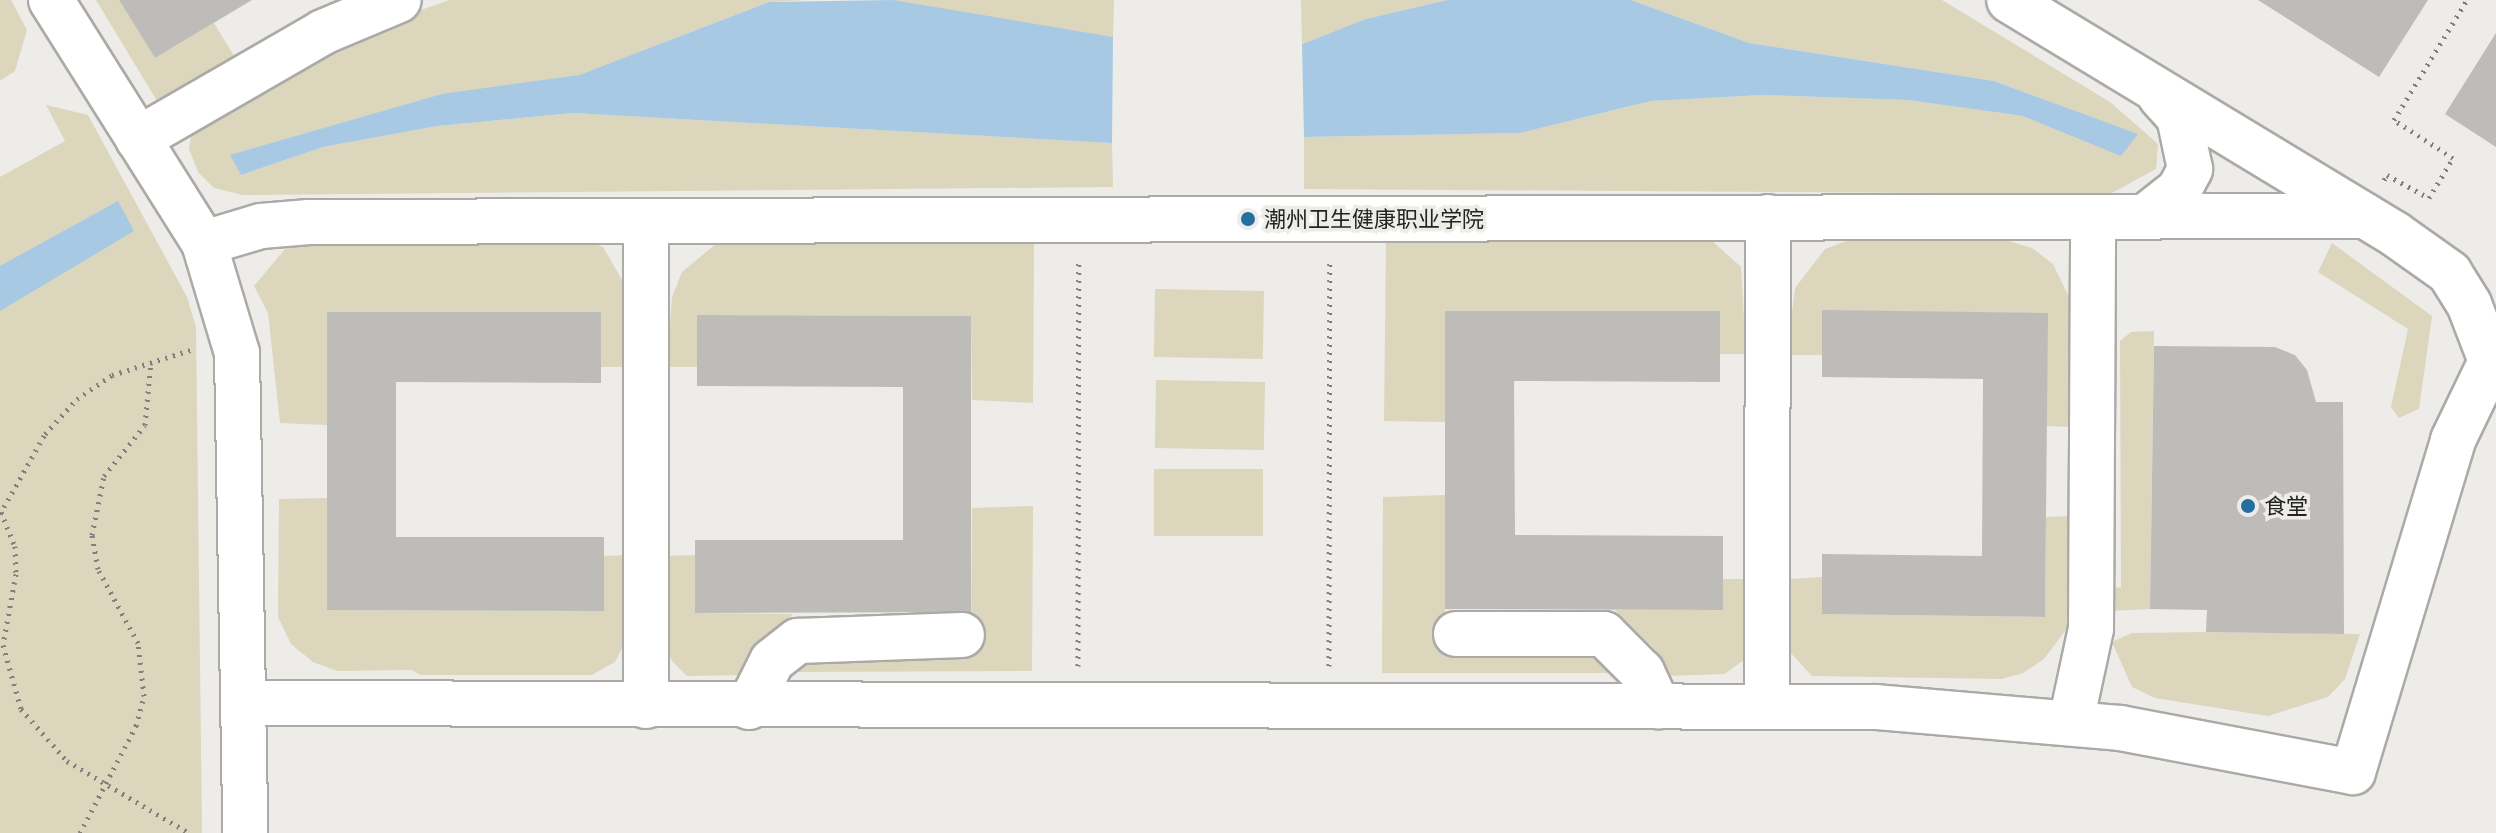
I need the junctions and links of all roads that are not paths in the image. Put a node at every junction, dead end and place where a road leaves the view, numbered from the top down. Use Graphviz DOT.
graph roads {
  1 [pos="51,0"];
  2 [pos="399,0"];
  3 [pos="2009,0"];
  4 [pos="2150,86"];
  5 [pos="138,139"];
  6 [pos="2373,201"];
  7 [pos="2146,216"];
  8 [pos="1768,217"];
  9 [pos="2093,217"];
  10 [pos="646,221"];
  11 [pos="204,243"];
  12 [pos="2493,362"];
  13 [pos="1456,634"];
  14 [pos="962,635"];
  15 [pos="244,703"];
  16 [pos="646,706"];
  17 [pos="749,707"];
  18 [pos="1658,707"];
  19 [pos="1767,707"];
  20 [pos="2071,722"];
  21 [pos="245,833"];
  1 -- 5 [label="street"];
  2 -- 5 [label="street"];
  3 -- 4 [label="street"];
  4 -- 6 [label="street"];
  4 -- 7 [label="street"];
  5 -- 11 [label="street"];
  6 -- 7 [label="street"];
  6 -- 12 [label="street"];
  7 -- 9 [label="street"];
  8 -- 9 [label="street"];
  8 -- 10 [label="street"];
  8 -- 19 [label="street"];
  9 -- 20 [label="street"];
  10 -- 11 [label="street"];
  10 -- 16 [label="street"];
  11 -- 15 [label="street"];
  12 -- 20 [label="street"];
  13 -- 18 [label="street"];
  14 -- 17 [label="street"];
  15 -- 16 [label="street"];
  15 -- 21 [label="street"];
  16 -- 17 [label="street"];
  17 -- 18 [label="street"];
  18 -- 19 [label="street"];
  19 -- 20 [label="street"];
}
